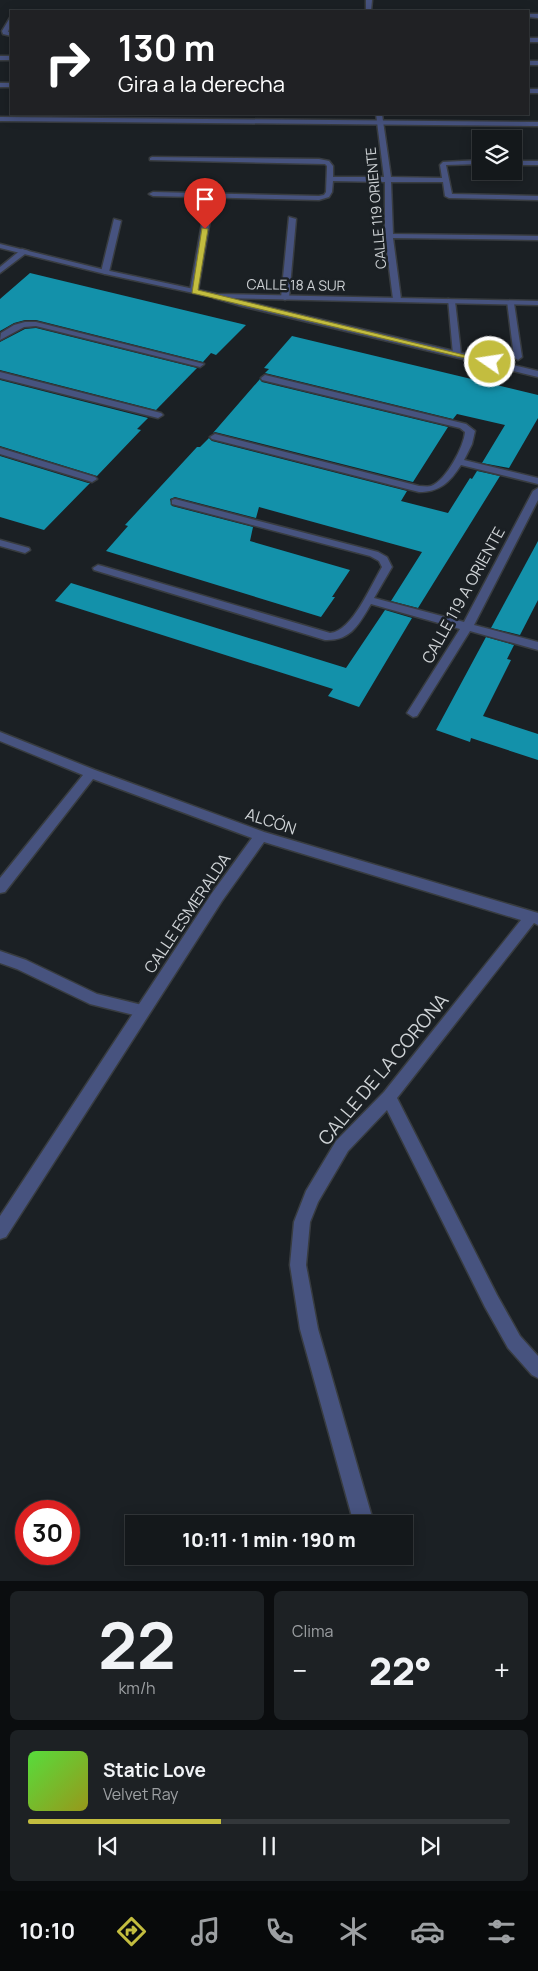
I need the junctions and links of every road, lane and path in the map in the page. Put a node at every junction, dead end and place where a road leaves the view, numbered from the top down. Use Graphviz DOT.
graph roads {
  1 [pos="10,20"];
  2 [pos="0,22"];
  3 [pos="10,34"];
  4 [pos="379,118"];
  5 [pos="0,119"];
  6 [pos="538,124"];
  7 [pos="152,159"];
  8 [pos="472,162"];
  9 [pos="522,163"];
  10 [pos="538,163"];
  11 [pos="330,179"];
  12 [pos="388,179"];
  13 [pos="445,180"];
  14 [pos="153,194"];
  15 [pos="538,198"];
  16 [pos="207,214"];
  17 [pos="292,218"];
  18 [pos="117,221"];
  19 [pos="390,236"];
  20 [pos="538,238"];
  21 [pos="0,246"];
  22 [pos="25,251"];
  23 [pos="0,271"];
  24 [pos="105,272"];
  25 [pos="194,291"];
  26 [pos="217,296"];
  27 [pos="285,298"];
  28 [pos="397,299"];
  29 [pos="451,301"];
  30 [pos="510,303"];
  31 [pos="538,303"];
  32 [pos="0,338"];
  33 [pos="457,354"];
  34 [pos="518,356"];
  35 [pos="200,364"];
  36 [pos="538,374"];
  37 [pos="0,376"];
  38 [pos="265,378"];
  39 [pos="158,415"];
  40 [pos="215,437"];
  41 [pos="0,451"];
  42 [pos="458,461"];
  43 [pos="92,479"];
  44 [pos="538,481"];
  45 [pos="538,491"];
  46 [pos="175,502"];
  47 [pos="0,543"];
  48 [pos="24,550"];
  49 [pos="98,568"];
  50 [pos="368,600"];
  51 [pos="467,627"];
  52 [pos="538,646"];
  53 [pos="413,713"];
  54 [pos="0,736"];
  55 [pos="91,773"];
  56 [pos="262,836"];
  57 [pos="0,888"];
  58 [pos="535,918"];
  59 [pos="0,957"];
  60 [pos="142,1011"];
  61 [pos="389,1097"];
  62 [pos="0,1231"];
  63 [pos="538,1369"];
  64 [pos="361,1515"];
  1 -- 2 [label="street"];
  1 -- 3 [label="street"];
  4 -- 5 [label="street"];
  4 -- 6 [label="street"];
  4 -- 12 [label="street, CALLE 119 ORIENTE"];
  7 -- 11 [label="street"];
  8 -- 13 [label="street"];
  9 -- 10 [label="street"];
  11 -- 12 [label="street"];
  11 -- 14 [label="street"];
  12 -- 13 [label="street"];
  12 -- 19 [label="street, CALLE 119 ORIENTE"];
  13 -- 15 [label="street"];
  16 -- 25 [label="street"];
  17 -- 27 [label="street"];
  18 -- 24 [label="street"];
  19 -- 20 [label="street"];
  19 -- 28 [label="street, CALLE 119 ORIENTE"];
  21 -- 22 [label="street, CALLE 18 A SUR"];
  22 -- 23 [label="street"];
  22 -- 24 [label="street, CALLE 18 A SUR"];
  24 -- 25 [label="street, CALLE 18 A SUR"];
  25 -- 26 [label="street, CALLE 18 A SUR"];
  26 -- 27 [label="street, CALLE 18 A SUR"];
  26 -- 33 [label="street"];
  27 -- 28 [label="street, CALLE 18 A SUR"];
  28 -- 29 [label="street, CALLE 18 A SUR"];
  29 -- 30 [label="street, CALLE 18 A SUR"];
  29 -- 33 [label="street"];
  30 -- 31 [label="street, CALLE 18 A SUR"];
  30 -- 34 [label="street"];
  32 -- 35 [label="street"];
  33 -- 36 [label="street"];
  37 -- 39 [label="street"];
  38 -- 42 [label="street"];
  40 -- 42 [label="street"];
  41 -- 43 [label="street"];
  42 -- 44 [label="street"];
  45 -- 51 [label="street, CALLE 119 A ORIENTE"];
  46 -- 50 [label="street"];
  47 -- 48 [label="street"];
  49 -- 50 [label="street"];
  50 -- 51 [label="street"];
  51 -- 52 [label="street"];
  51 -- 53 [label="street, CALLE 119 A ORIENTE"];
  54 -- 55 [label="street, ALCÓN"];
  55 -- 56 [label="street, ALCÓN"];
  55 -- 57 [label="street"];
  56 -- 58 [label="street, ALCÓN"];
  56 -- 60 [label="street, CALLE ESMERALDA"];
  58 -- 61 [label="street, CALLE DE LA CORONA"];
  59 -- 60 [label="street"];
  60 -- 62 [label="street, CALLE ESMERALDA"];
  61 -- 63 [label="street"];
  61 -- 64 [label="street, CALLE DE LA CORONA"];
}
